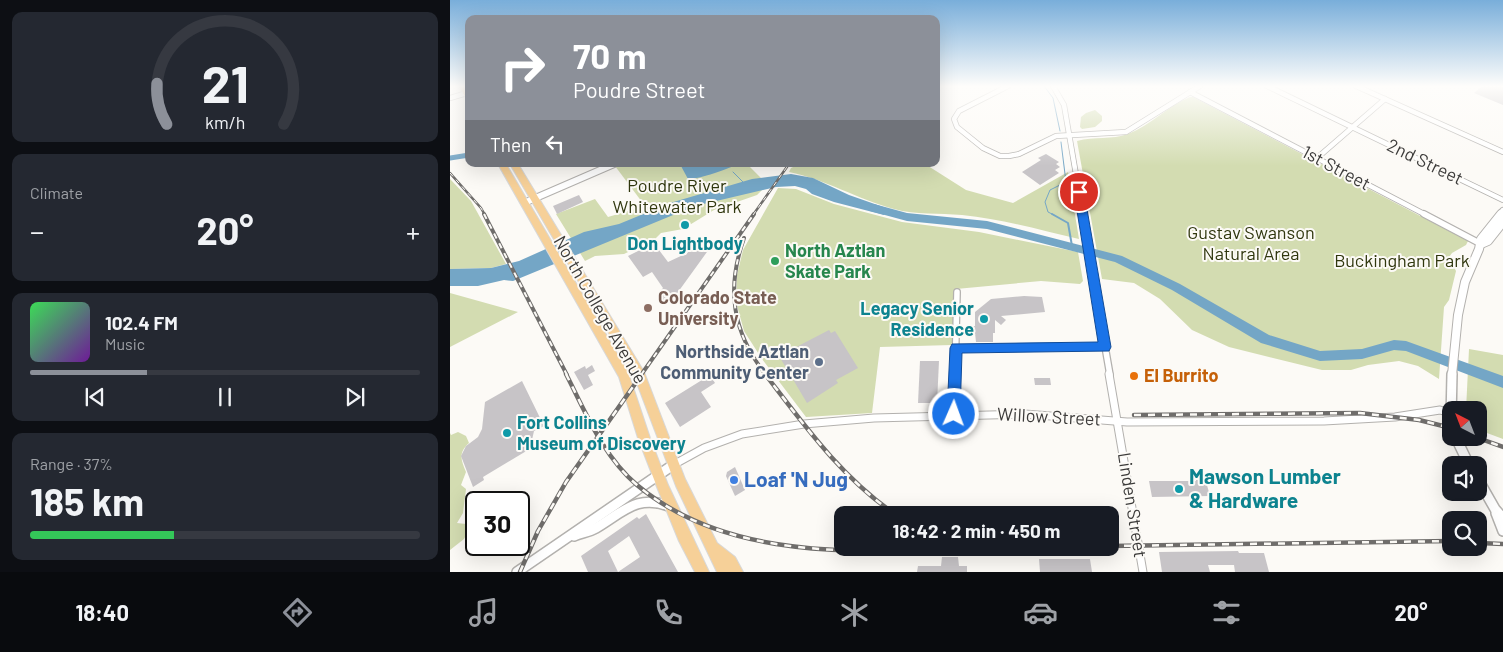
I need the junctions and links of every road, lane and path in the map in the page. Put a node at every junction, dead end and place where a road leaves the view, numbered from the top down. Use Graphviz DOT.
graph roads {
  1 [pos="957,113"];
  2 [pos="1065,113"];
  3 [pos="1157,113"];
  4 [pos="1230,113"];
  5 [pos="1324,113"];
  6 [pos="1370,113"];
  7 [pos="1415,113"];
  8 [pos="1354,127"];
  9 [pos="1069,135"];
  10 [pos="1503,152"];
  11 [pos="1318,158"];
  12 [pos="504,167"];
  13 [pos="516,167"];
  14 [pos="607,167"];
  15 [pos="535,198"];
  16 [pos="1503,200"];
  17 [pos="524,202"];
  18 [pos="1503,211"];
  19 [pos="1503,222"];
  20 [pos="1481,244"];
  21 [pos="958,292"];
  22 [pos="1105,347"];
  23 [pos="956,348"];
  24 [pos="1451,401"];
  25 [pos="1442,411"];
  26 [pos="954,414"];
  27 [pos="1117,421"];
  28 [pos="673,465"];
  29 [pos="658,475"];
  30 [pos="1487,496"];
  31 [pos="671,507"];
  32 [pos="1495,509"];
  33 [pos="1503,518"];
  34 [pos="1503,531"];
  35 [pos="565,539"];
  36 [pos="710,546"];
  37 [pos="516,572"];
  38 [pos="702,572"];
  39 [pos="724,572"];
  40 [pos="736,572"];
  41 [pos="1143,572"];
  1 -- 9 [label="street"];
  2 -- 9 [label="street, Linden Street"];
  3 -- 9 [label="street"];
  4 -- 11 [label="street, 1st Street"];
  5 -- 8 [label="street, 2nd Street"];
  6 -- 8 [label="street"];
  7 -- 10 [label="street"];
  8 -- 11 [label="street"];
  8 -- 16 [label="street, 2nd Street"];
  9 -- 22 [label="street, Linden Street"];
  11 -- 20 [label="street, 1st Street"];
  12 -- 17 [label="highway, North College Avenue"];
  13 -- 15 [label="highway, North College Avenue"];
  14 -- 15 [label="street"];
  15 -- 17 [label="street"];
  15 -- 28 [label="highway, North College Avenue"];
  17 -- 29 [label="highway, North College Avenue"];
  18 -- 20 [label="street"];
  19 -- 20 [label="street"];
  20 -- 24 [label="street"];
  21 -- 23 [label="street"];
  22 -- 23 [label="street"];
  22 -- 27 [label="street, Linden Street"];
  23 -- 26 [label="street"];
  25 -- 27 [label="street, Willow Street"];
  26 -- 27 [label="street, Willow Street"];
  26 -- 28 [label="street, Willow Street"];
  27 -- 41 [label="street, Linden Street"];
  28 -- 29 [label="street, Willow Street"];
  28 -- 36 [label="highway, North College Avenue"];
  29 -- 31 [label="highway, North College Avenue"];
  29 -- 35 [label="street, Willow Street"];
  30 -- 32 [label="street"];
  31 -- 35 [label="street"];
  31 -- 38 [label="highway, North College Avenue"];
  32 -- 33 [label="street"];
  32 -- 34 [label="street"];
  35 -- 37 [label="street"];
  36 -- 39 [label="highway, North College Avenue"];
  36 -- 40 [label="highway"];
}
